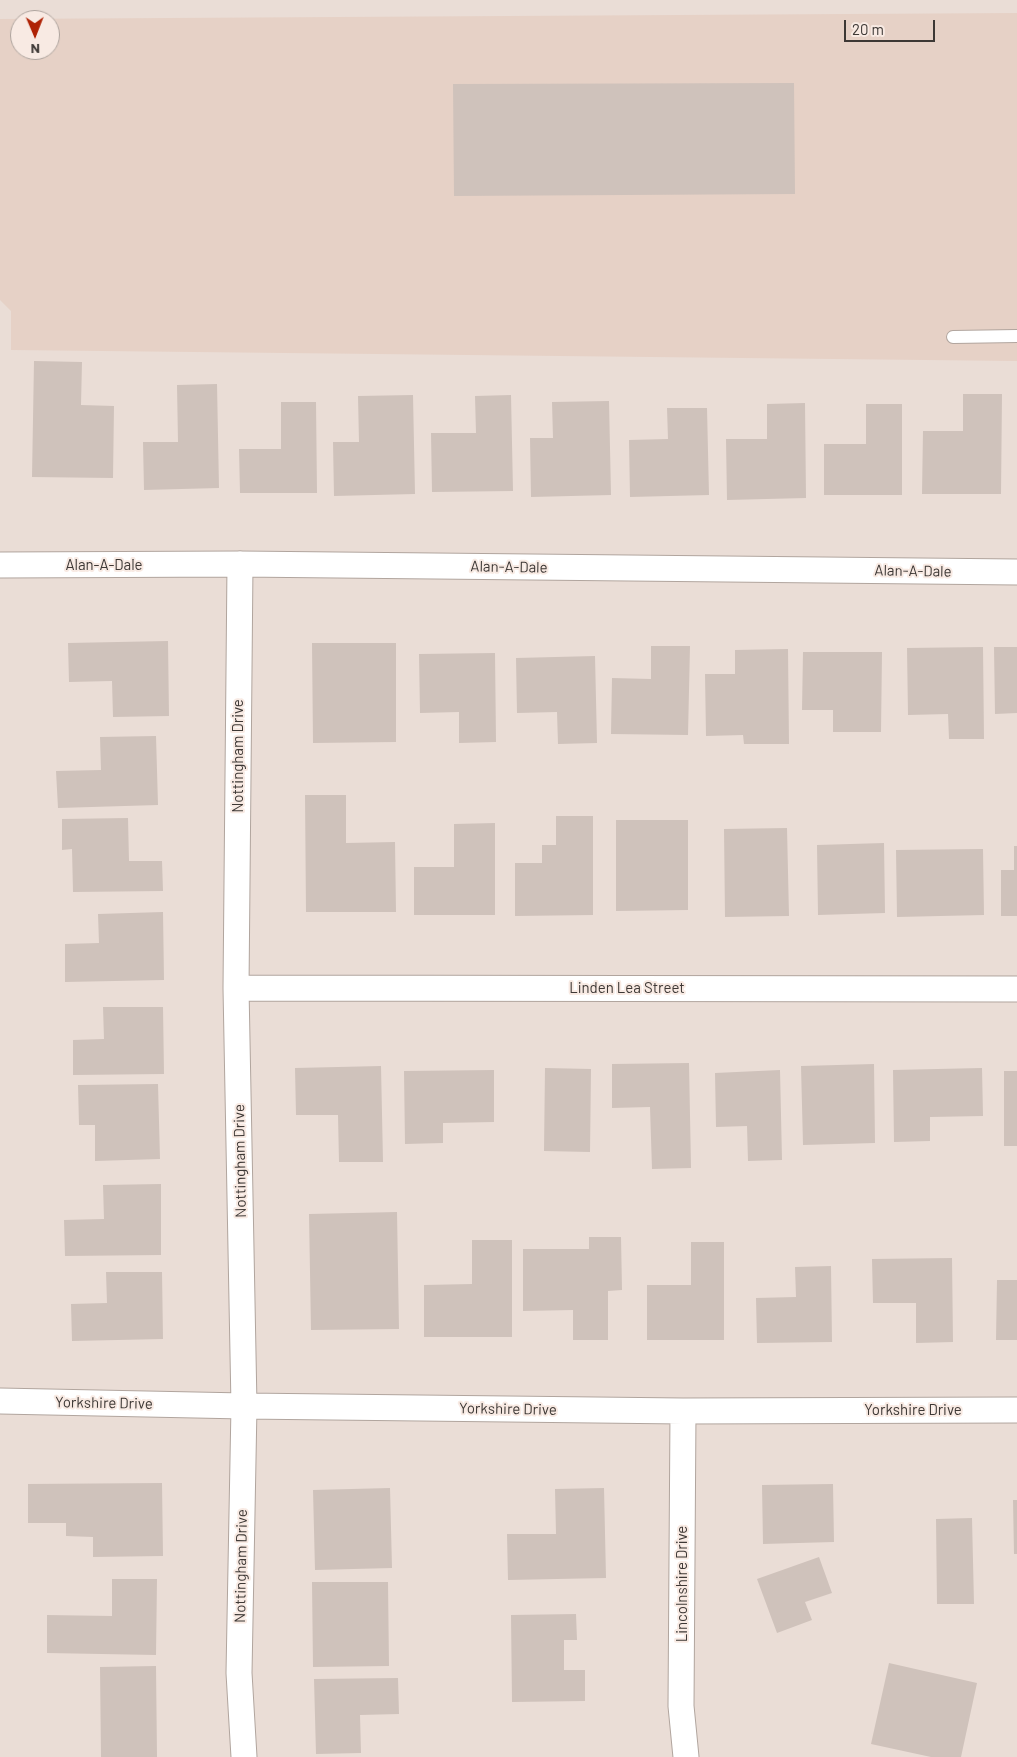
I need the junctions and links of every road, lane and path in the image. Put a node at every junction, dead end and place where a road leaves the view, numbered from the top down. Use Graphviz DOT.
graph roads {
  1 [pos="1017,336"];
  2 [pos="953,337"];
  3 [pos="240,564"];
  4 [pos="0,565"];
  5 [pos="1017,572"];
  6 [pos="236,988"];
  7 [pos="1017,989"];
  8 [pos="0,1401"];
  9 [pos="244,1406"];
  10 [pos="1017,1410"];
  11 [pos="683,1411"];
  12 [pos="244,1757"];
  13 [pos="686,1757"];
  1 -- 2 [label="lane"];
  3 -- 4 [label="street, Alan-A-Dale"];
  3 -- 5 [label="street, Alan-A-Dale"];
  3 -- 6 [label="street, Nottingham Drive"];
  6 -- 7 [label="street, Linden Lea Street"];
  6 -- 9 [label="street, Nottingham Drive"];
  8 -- 9 [label="street, Yorkshire Drive"];
  9 -- 11 [label="street, Yorkshire Drive"];
  9 -- 12 [label="street, Nottingham Drive"];
  10 -- 11 [label="street, Yorkshire Drive"];
  11 -- 13 [label="street, Lincolnshire Drive"];
}
